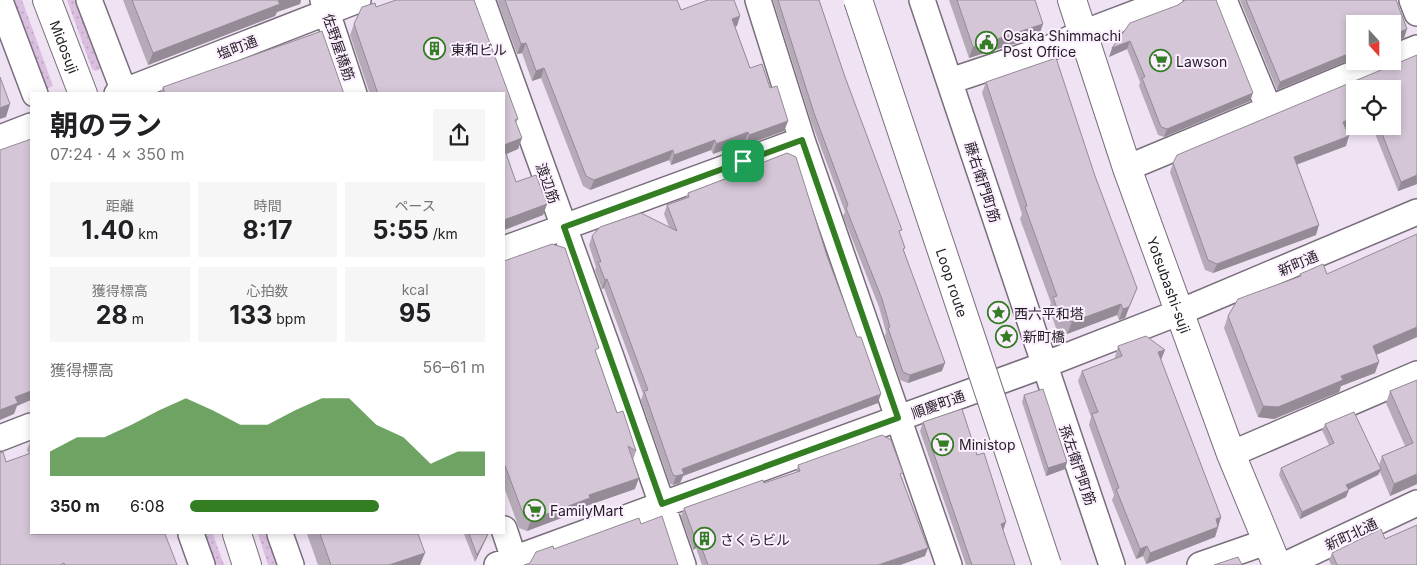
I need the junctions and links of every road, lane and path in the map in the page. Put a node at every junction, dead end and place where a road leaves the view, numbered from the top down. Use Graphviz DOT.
graph roads {
  1 [pos="47,0"];
  2 [pos="89,0"];
  3 [pos="358,0"];
  4 [pos="482,0"];
  5 [pos="758,0"];
  6 [pos="858,0"];
  7 [pos="922,0"];
  8 [pos="1072,0"];
  9 [pos="1170,0"];
  10 [pos="1224,0"];
  11 [pos="1412,0"];
  12 [pos="0,1"];
  13 [pos="325,6"];
  14 [pos="1417,13"];
  15 [pos="1083,32"];
  16 [pos="1417,48"];
  17 [pos="1401,54"];
  18 [pos="1362,70"];
  19 [pos="950,81"];
  20 [pos="34,92"];
  21 [pos="82,92"];
  22 [pos="122,92"];
  23 [pos="124,92"];
  24 [pos="353,92"];
  25 [pos="1269,109"];
  26 [pos="30,126"];
  27 [pos="0,138"];
  28 [pos="802,140"];
  29 [pos="1128,168"];
  30 [pos="1417,212"];
  31 [pos="564,227"];
  32 [pos="505,249"];
  33 [pos="1180,312"];
  34 [pos="1044,365"];
  35 [pos="1417,374"];
  36 [pos="898,418"];
  37 [pos="30,426"];
  38 [pos="0,438"];
  39 [pos="1231,454"];
  40 [pos="1417,503"];
  41 [pos="662,504"];
  42 [pos="1033,524"];
  43 [pos="191,534"];
  44 [pos="237,534"];
  45 [pos="280,534"];
  46 [pos="505,534"];
  47 [pos="1272,554"];
  48 [pos="509,563"];
  49 [pos="202,565"];
  50 [pos="247,565"];
  51 [pos="291,565"];
  52 [pos="682,565"];
  53 [pos="949,565"];
  54 [pos="1047,565"];
  55 [pos="1050,565"];
  56 [pos="1112,565"];
  57 [pos="1200,565"];
  58 [pos="1285,565"];
  1 -- 21 [label="main road, Midosuji"];
  2 -- 22 [label="street"];
  3 -- 13 [label="street, 塩町通"];
  4 -- 31 [label="street, 渡辺筋"];
  5 -- 28 [label="street"];
  6 -- 42 [label="main road, Loop route, bridge"];
  7 -- 19 [label="street, 藤右衛門町筋"];
  8 -- 15 [label="main road, Yotsubashi-suji"];
  9 -- 15 [label="street"];
  10 -- 25 [label="street"];
  11 -- 14 [label="street"];
  12 -- 20 [label="street"];
  13 -- 23 [label="street, 塩町通"];
  13 -- 24 [label="street, 佐野屋橋筋"];
  15 -- 19 [label="street"];
  15 -- 29 [label="main road, Yotsubashi-suji"];
  16 -- 17 [label="street"];
  18 -- 25 [label="street"];
  19 -- 34 [label="street, 藤右衛門町筋"];
  25 -- 29 [label="street"];
  26 -- 27 [label="street"];
  28 -- 31 [label="street"];
  28 -- 36 [label="street"];
  29 -- 33 [label="main road, Yotsubashi-suji"];
  30 -- 33 [label="street, 新町通"];
  31 -- 32 [label="street"];
  31 -- 41 [label="street, 渡辺筋"];
  33 -- 34 [label="street, 順慶町通"];
  33 -- 39 [label="main road, Yotsubashi-suji"];
  34 -- 36 [label="street, 順慶町通"];
  34 -- 56 [label="street, 孫左衛門町筋"];
  35 -- 39 [label="street"];
  36 -- 41 [label="street, 順慶町通"];
  36 -- 53 [label="street"];
  37 -- 38 [label="street"];
  39 -- 47 [label="main road, Yotsubashi-suji"];
  40 -- 58 [label="street, 新町北通"];
  41 -- 48 [label="street, 順慶町通"];
  41 -- 52 [label="street, 渡辺筋"];
  42 -- 54 [label="main road, Loop route, bridge"];
  42 -- 55 [label="main road, bridge"];
  43 -- 49 [label="street"];
  44 -- 50 [label="main road"];
  45 -- 51 [label="street"];
  46 -- 48 [label="street"];
  47 -- 57 [label="street"];
}
